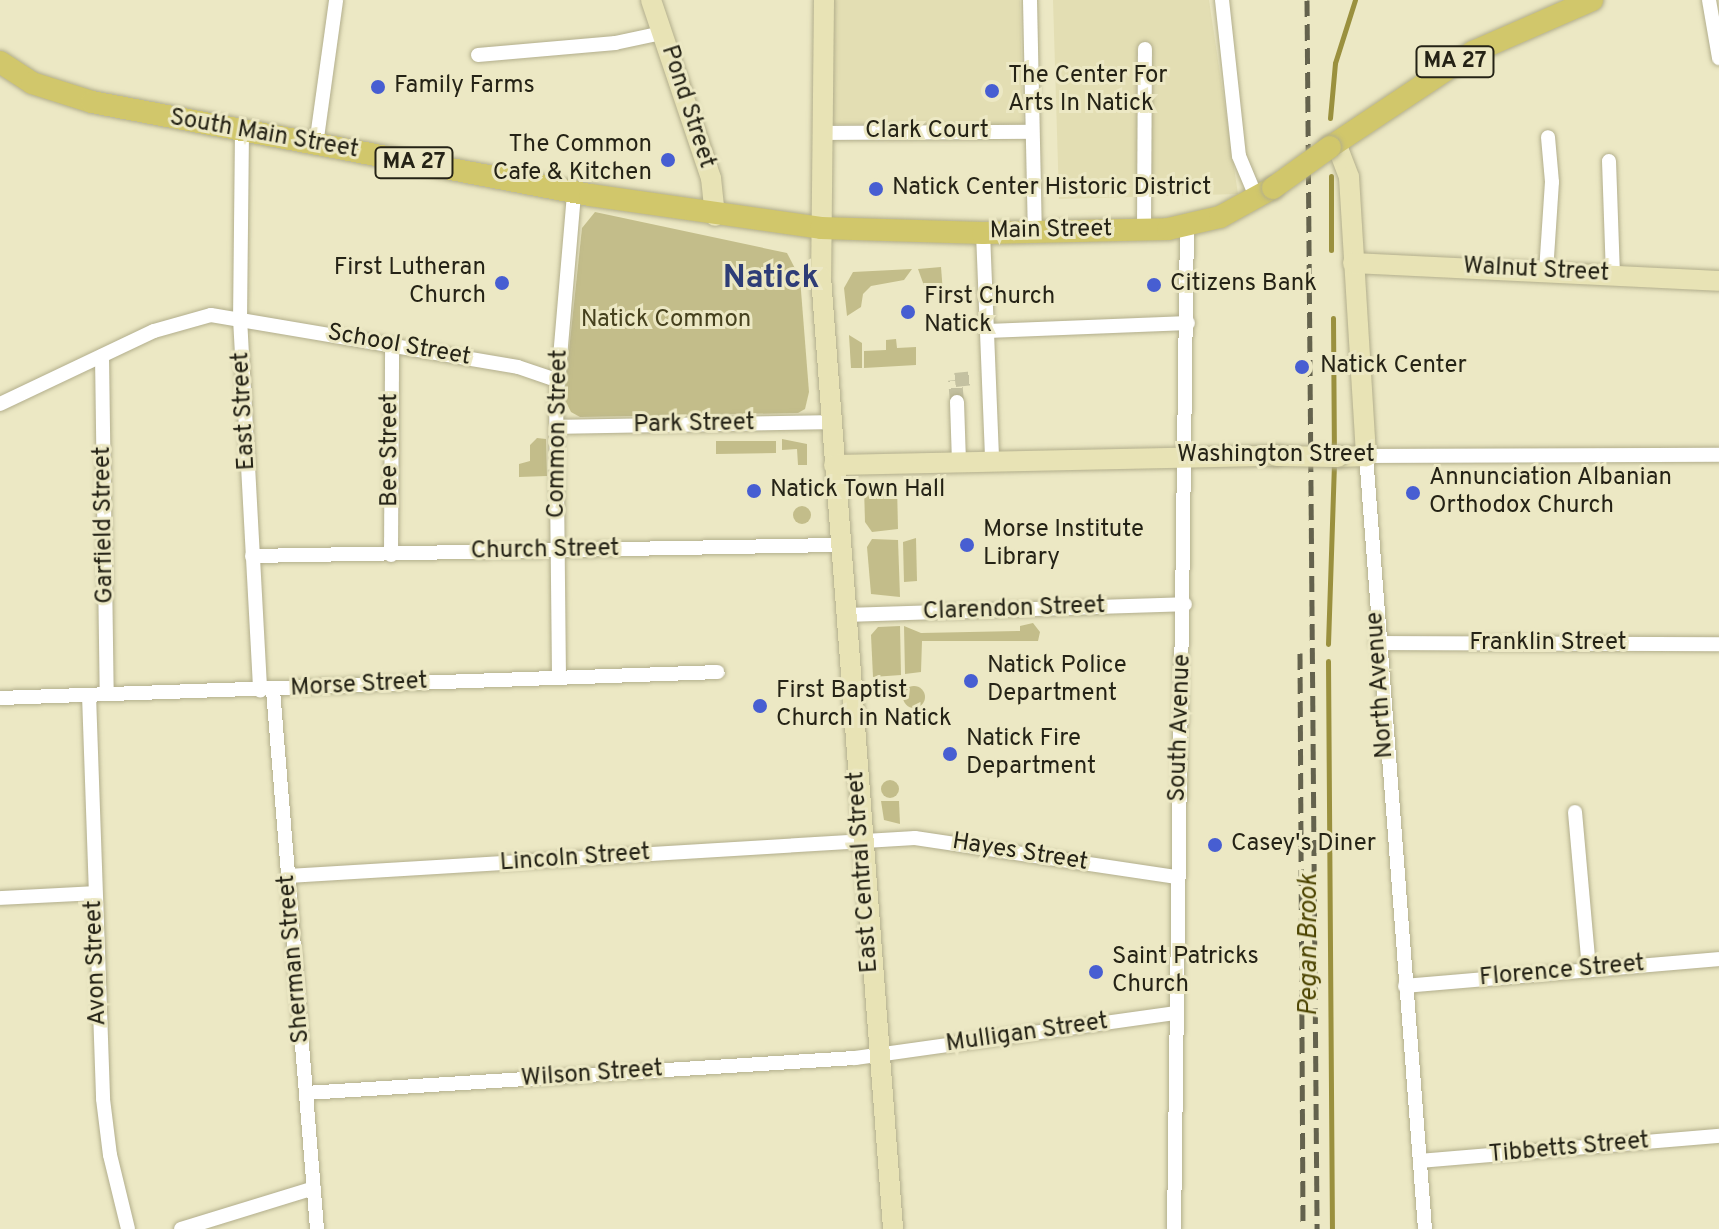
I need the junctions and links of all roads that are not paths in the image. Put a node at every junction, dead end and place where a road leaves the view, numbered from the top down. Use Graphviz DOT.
graph roads {
  1 [pos="336,0"];
  2 [pos="651,0"];
  3 [pos="824,0"];
  4 [pos="1030,0"];
  5 [pos="1222,0"];
  6 [pos="1592,0"];
  7 [pos="1709,0"];
  8 [pos="1563,5"];
  9 [pos="662,33"];
  10 [pos="1145,49"];
  11 [pos="478,55"];
  12 [pos="1719,58"];
  13 [pos="5,72"];
  14 [pos="242,131"];
  15 [pos="1032,132"];
  16 [pos="822,133"];
  17 [pos="1548,137"];
  18 [pos="316,145"];
  19 [pos="1333,145"];
  20 [pos="1609,161"];
  21 [pos="574,192"];
  22 [pos="1265,194"];
  23 [pos="715,216"];
  24 [pos="1187,227"];
  25 [pos="821,228"];
  26 [pos="1144,230"];
  27 [pos="983,233"];
  28 [pos="1035,233"];
  29 [pos="1353,263"];
  30 [pos="1546,272"];
  31 [pos="1613,276"];
  32 [pos="1719,281"];
  33 [pos="240,318"];
  34 [pos="1188,323"];
  35 [pos="988,331"];
  36 [pos="392,345"];
  37 [pos="102,356"];
  38 [pos="989,374"];
  39 [pos="973,378"];
  40 [pos="556,380"];
  41 [pos="957,402"];
  42 [pos="0,404"];
  43 [pos="831,422"];
  44 [pos="557,427"];
  45 [pos="1719,455"];
  46 [pos="1187,456"];
  47 [pos="1366,456"];
  48 [pos="992,460"];
  49 [pos="959,461"];
  50 [pos="834,465"];
  51 [pos="838,545"];
  52 [pos="557,550"];
  53 [pos="391,555"];
  54 [pos="252,556"];
  55 [pos="1185,604"];
  56 [pos="844,615"];
  57 [pos="1377,643"];
  58 [pos="1719,644"];
  59 [pos="718,672"];
  60 [pos="559,677"];
  61 [pos="266,690"];
  62 [pos="107,694"];
  63 [pos="89,695"];
  64 [pos="0,698"];
  65 [pos="1575,812"];
  66 [pos="862,841"];
  67 [pos="288,876"];
  68 [pos="1177,877"];
  69 [pos="95,893"];
  70 [pos="0,898"];
  71 [pos="1719,959"];
  72 [pos="1589,970"];
  73 [pos="1405,986"];
  74 [pos="1175,1013"];
  75 [pos="878,1055"];
  76 [pos="306,1093"];
  77 [pos="1719,1136"];
  78 [pos="1420,1161"];
  79 [pos="314,1188"];
  80 [pos="128,1229"];
  81 [pos="181,1229"];
  82 [pos="317,1229"];
  83 [pos="893,1229"];
  84 [pos="1174,1229"];
  85 [pos="1425,1229"];
  1 -- 18 [label="street"];
  2 -- 9 [label="street, Pond Street"];
  3 -- 16 [label="street, East Central Street"];
  4 -- 15 [label="street"];
  5 -- 22 [label="street"];
  6 -- 8 [label="main road, MA 27"];
  7 -- 12 [label="street"];
  8 -- 19 [label="main road, MA 27"];
  9 -- 11 [label="street"];
  9 -- 23 [label="street, Pond Street"];
  10 -- 26 [label="street"];
  13 -- 14 [label="main road, South Main Street / MA 27"];
  14 -- 18 [label="main road, South Main Street / MA 27"];
  14 -- 33 [label="street, East Street"];
  15 -- 16 [label="street, Clark Court"];
  15 -- 28 [label="street"];
  16 -- 25 [label="street, East Central Street"];
  17 -- 30 [label="street"];
  18 -- 21 [label="main road, South Main Street / MA 27"];
  19 -- 22 [label="main road, MA 27, bridge"];
  19 -- 29 [label="street, North Avenue"];
  20 -- 31 [label="street"];
  21 -- 23 [label="main road, South Main Street / MA 27"];
  21 -- 40 [label="street, Common Street"];
  22 -- 24 [label="main road, Main Street / MA 27"];
  23 -- 25 [label="main road, South Main Street / MA 27"];
  24 -- 26 [label="main road, Main Street / MA 27"];
  24 -- 34 [label="street, South Avenue"];
  25 -- 27 [label="main road, Main Street / MA 27"];
  25 -- 43 [label="street, East Central Street"];
  26 -- 28 [label="main road, Main Street / MA 27"];
  27 -- 28 [label="main road, Main Street / MA 27"];
  27 -- 35 [label="street"];
  29 -- 30 [label="street, Walnut Street"];
  29 -- 47 [label="street, North Avenue"];
  30 -- 31 [label="street, Walnut Street"];
  31 -- 32 [label="street, Walnut Street"];
  33 -- 36 [label="street, School Street"];
  33 -- 37 [label="street, School Street"];
  33 -- 54 [label="street, East Street"];
  34 -- 35 [label="street"];
  34 -- 46 [label="street, South Avenue"];
  35 -- 38 [label="street"];
  36 -- 40 [label="street, School Street"];
  36 -- 53 [label="street, Bee Street"];
  37 -- 42 [label="street, School Street"];
  37 -- 62 [label="street, Garfield Street"];
  38 -- 39 [label="street"];
  38 -- 48 [label="street"];
  40 -- 44 [label="street, Common Street"];
  41 -- 49 [label="street"];
  43 -- 44 [label="street, Park Street"];
  43 -- 50 [label="street, East Central Street"];
  44 -- 52 [label="street, Common Street"];
  45 -- 47 [label="street, Washington Street"];
  46 -- 47 [label="street, Washington Street, bridge"];
  46 -- 48 [label="street, Washington Street"];
  46 -- 55 [label="street, South Avenue"];
  47 -- 57 [label="street, North Avenue"];
  48 -- 49 [label="street, Washington Street"];
  49 -- 50 [label="street, Washington Street"];
  50 -- 51 [label="street, East Central Street"];
  51 -- 52 [label="street, Church Street"];
  51 -- 56 [label="street, East Central Street"];
  52 -- 53 [label="street, Church Street"];
  52 -- 60 [label="street, Common Street"];
  53 -- 54 [label="street, Church Street"];
  54 -- 61 [label="street, East Street"];
  55 -- 56 [label="street, Clarendon Street"];
  55 -- 68 [label="street, South Avenue"];
  56 -- 66 [label="street, East Central Street"];
  57 -- 58 [label="street, Franklin Street"];
  57 -- 73 [label="street, North Avenue"];
  59 -- 60 [label="street, Morse Street"];
  60 -- 61 [label="street, Morse Street"];
  61 -- 62 [label="street, Morse Street"];
  61 -- 67 [label="street, Sherman Street"];
  62 -- 63 [label="street, Morse Street"];
  63 -- 64 [label="street, Morse Street"];
  63 -- 69 [label="street, Avon Street"];
  65 -- 72 [label="street"];
  66 -- 67 [label="street, Lincoln Street"];
  66 -- 68 [label="street, Hayes Street"];
  66 -- 75 [label="street, East Central Street"];
  67 -- 76 [label="street, Sherman Street"];
  68 -- 74 [label="street, South Avenue"];
  69 -- 70 [label="street"];
  69 -- 80 [label="street, Avon Street"];
  71 -- 72 [label="street, Florence Street"];
  72 -- 73 [label="street, Florence Street"];
  73 -- 78 [label="street, North Avenue"];
  74 -- 75 [label="street, Mulligan Street"];
  74 -- 84 [label="street, South Avenue"];
  75 -- 76 [label="street, Wilson Street"];
  75 -- 83 [label="street, East Central Street"];
  76 -- 79 [label="street, Sherman Street"];
  77 -- 78 [label="street, Tibbetts Street"];
  78 -- 85 [label="street, North Avenue"];
  79 -- 81 [label="street"];
  79 -- 82 [label="street, Sherman Street"];
}
